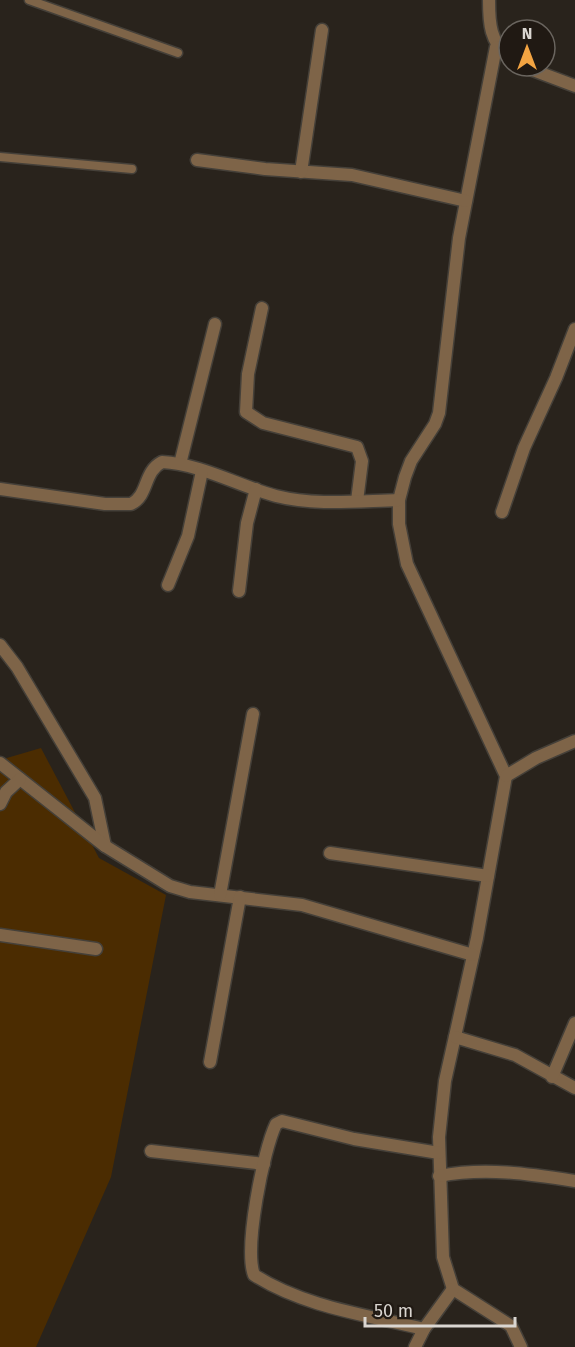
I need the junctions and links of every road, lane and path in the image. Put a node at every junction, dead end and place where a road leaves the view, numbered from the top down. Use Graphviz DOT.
graph roads {
  1 [pos="29,0"];
  2 [pos="489,0"];
  3 [pos="322,30"];
  4 [pos="496,47"];
  5 [pos="178,53"];
  6 [pos="554,78"];
  7 [pos="575,86"];
  8 [pos="0,157"];
  9 [pos="197,160"];
  10 [pos="132,169"];
  11 [pos="301,172"];
  12 [pos="466,201"];
  13 [pos="262,308"];
  14 [pos="214,324"];
  15 [pos="575,329"];
  16 [pos="180,464"];
  17 [pos="202,471"];
  18 [pos="0,489"];
  19 [pos="256,489"];
  20 [pos="399,500"];
  21 [pos="357,501"];
  22 [pos="502,512"];
  23 [pos="168,585"];
  24 [pos="239,591"];
  25 [pos="0,645"];
  26 [pos="253,714"];
  27 [pos="575,741"];
  28 [pos="0,763"];
  29 [pos="506,776"];
  30 [pos="20,779"];
  31 [pos="0,804"];
  32 [pos="105,846"];
  33 [pos="330,853"];
  34 [pos="488,876"];
  35 [pos="220,895"];
  36 [pos="240,897"];
  37 [pos="0,935"];
  38 [pos="96,950"];
  39 [pos="474,955"];
  40 [pos="575,1023"];
  41 [pos="455,1037"];
  42 [pos="210,1062"];
  43 [pos="552,1077"];
  44 [pos="575,1088"];
  45 [pos="151,1151"];
  46 [pos="439,1153"];
  47 [pos="264,1164"];
  48 [pos="439,1176"];
  49 [pos="575,1181"];
  50 [pos="453,1289"];
  51 [pos="424,1329"];
  52 [pos="415,1347"];
  53 [pos="521,1347"];
  1 -- 5 [label="lane"];
  2 -- 4 [label="street"];
  3 -- 11 [label="street"];
  4 -- 12 [label="street"];
  6 -- 7 [label="street"];
  8 -- 10 [label="lane"];
  9 -- 11 [label="street"];
  11 -- 12 [label="street"];
  12 -- 20 [label="street"];
  13 -- 21 [label="street"];
  14 -- 16 [label="street"];
  15 -- 22 [label="street"];
  16 -- 17 [label="street"];
  16 -- 18 [label="street"];
  17 -- 19 [label="street"];
  17 -- 23 [label="street"];
  19 -- 21 [label="street"];
  19 -- 24 [label="street"];
  20 -- 21 [label="street"];
  20 -- 29 [label="street"];
  25 -- 32 [label="street"];
  26 -- 35 [label="street"];
  27 -- 29 [label="street"];
  28 -- 30 [label="street"];
  29 -- 34 [label="street"];
  30 -- 31 [label="street"];
  30 -- 32 [label="street"];
  32 -- 35 [label="street"];
  33 -- 34 [label="street"];
  34 -- 39 [label="street"];
  35 -- 36 [label="street"];
  36 -- 39 [label="street"];
  36 -- 42 [label="street"];
  37 -- 38 [label="street"];
  39 -- 41 [label="street"];
  40 -- 43 [label="street"];
  41 -- 43 [label="street"];
  41 -- 46 [label="street"];
  43 -- 44 [label="street"];
  45 -- 47 [label="street"];
  46 -- 47 [label="street"];
  46 -- 48 [label="street"];
  47 -- 51 [label="street"];
  48 -- 49 [label="street"];
  48 -- 50 [label="street"];
  50 -- 51 [label="street"];
  50 -- 53 [label="street"];
  51 -- 52 [label="street"];
}
